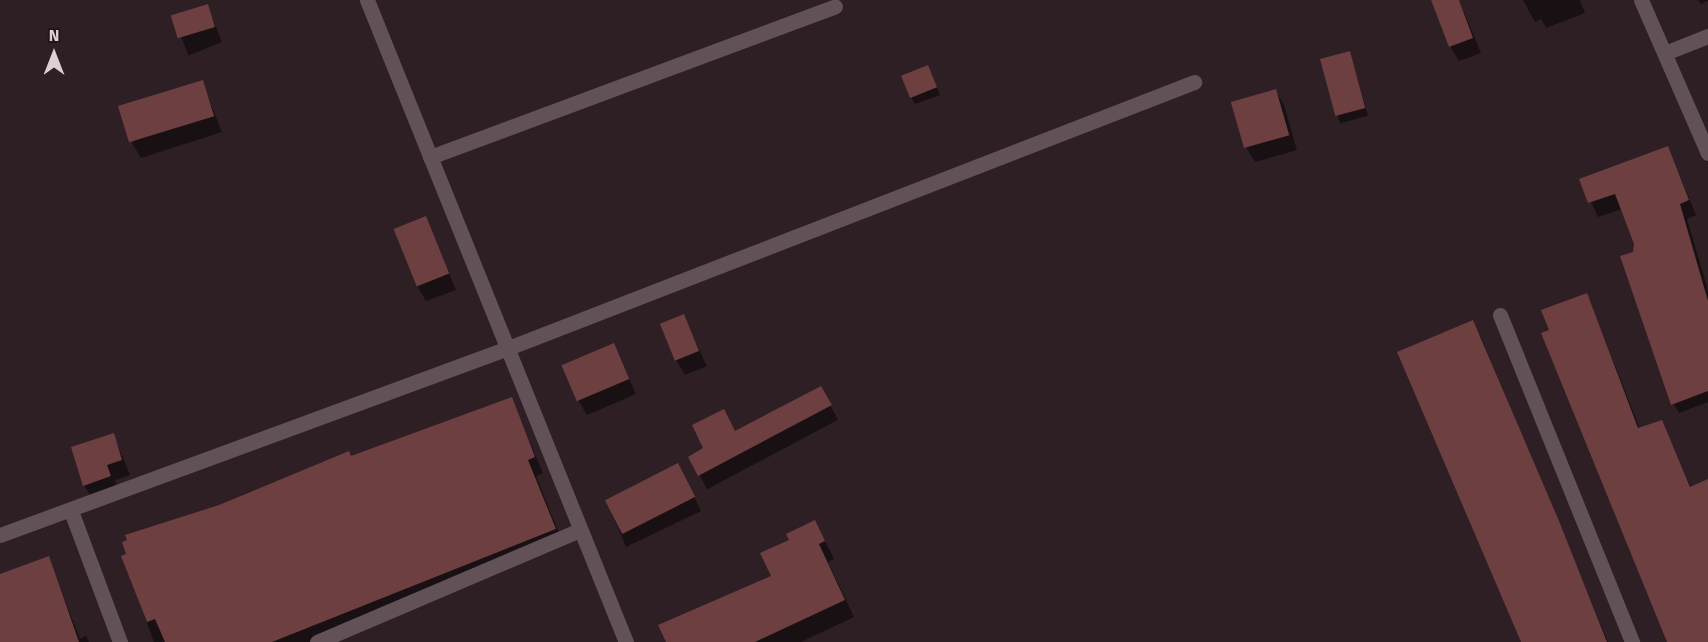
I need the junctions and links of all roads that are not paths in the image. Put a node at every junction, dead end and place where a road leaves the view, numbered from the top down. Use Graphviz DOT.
graph roads {
  1 [pos="367,0"];
  2 [pos="1641,0"];
  3 [pos="835,6"];
  4 [pos="1708,36"];
  5 [pos="1665,53"];
  6 [pos="1194,82"];
  7 [pos="1708,153"];
  8 [pos="430,157"];
  9 [pos="1500,315"];
  10 [pos="508,348"];
  11 [pos="71,511"];
  12 [pos="580,530"];
  13 [pos="0,536"];
  14 [pos="120,642"];
  15 [pos="318,642"];
  16 [pos="626,642"];
  17 [pos="1632,642"];
  1 -- 8 [label="street"];
  2 -- 5 [label="street"];
  3 -- 8 [label="street"];
  4 -- 5 [label="street"];
  5 -- 7 [label="street"];
  6 -- 10 [label="street"];
  8 -- 10 [label="street"];
  9 -- 17 [label="street"];
  10 -- 11 [label="street"];
  10 -- 12 [label="street"];
  11 -- 13 [label="street"];
  11 -- 14 [label="street"];
  12 -- 15 [label="street"];
  12 -- 16 [label="street"];
}
